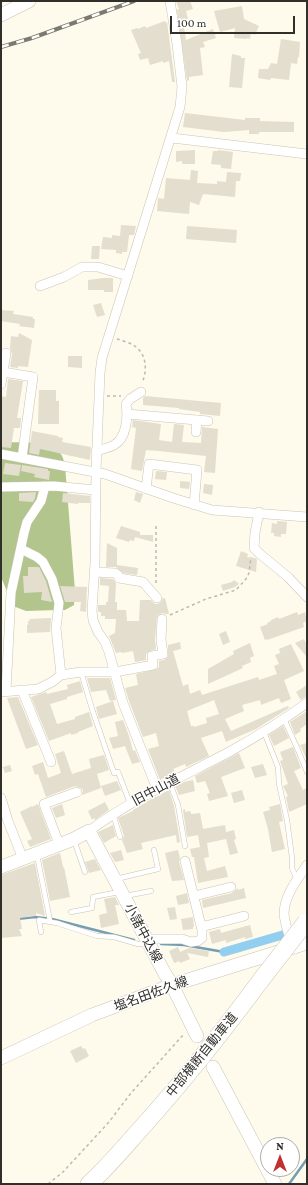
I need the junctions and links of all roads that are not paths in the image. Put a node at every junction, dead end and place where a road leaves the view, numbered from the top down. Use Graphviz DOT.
graph roads {
  1 [pos="29,1"];
  2 [pos="170,1"];
  3 [pos="1,15"];
  4 [pos="172,138"];
  5 [pos="307,154"];
  6 [pos="128,276"];
  7 [pos="40,286"];
  8 [pos="6,353"];
  9 [pos="3,372"];
  10 [pos="1,384"];
  11 [pos="141,389"];
  12 [pos="127,414"];
  13 [pos="197,420"];
  14 [pos="208,421"];
  15 [pos="196,432"];
  16 [pos="96,451"];
  17 [pos="1,454"];
  18 [pos="22,458"];
  19 [pos="96,471"];
  20 [pos="44,486"];
  21 [pos="1,487"];
  22 [pos="146,489"];
  23 [pos="95,490"];
  24 [pos="194,505"];
  25 [pos="259,512"];
  26 [pos="307,517"];
  27 [pos="21,549"];
  28 [pos="94,572"];
  29 [pos="307,597"];
  30 [pos="157,598"];
  31 [pos="162,618"];
  32 [pos="81,672"];
  33 [pos="115,672"];
  34 [pos="61,675"];
  35 [pos="22,690"];
  36 [pos="4,692"];
  37 [pos="307,703"];
  38 [pos="284,719"];
  39 [pos="264,732"];
  40 [pos="51,762"];
  41 [pos="307,772"];
  42 [pos="170,782"];
  43 [pos="157,789"];
  44 [pos="77,792"];
  45 [pos="1,798"];
  46 [pos="130,804"];
  47 [pos="113,814"];
  48 [pos="89,831"];
  49 [pos="120,837"];
  50 [pos="74,839"];
  51 [pos="59,844"];
  52 [pos="184,846"];
  53 [pos="154,850"];
  54 [pos="37,854"];
  55 [pos="23,859"];
  56 [pos="185,861"];
  57 [pos="307,865"];
  58 [pos="1,867"];
  59 [pos="84,872"];
  60 [pos="300,877"];
  61 [pos="114,879"];
  62 [pos="231,887"];
  63 [pos="151,891"];
  64 [pos="122,894"];
  65 [pos="194,896"];
  66 [pos="71,912"];
  67 [pos="244,916"];
  68 [pos="50,921"];
  69 [pos="306,921"];
  70 [pos="202,927"];
  71 [pos="41,932"];
  72 [pos="148,942"];
  73 [pos="307,942"];
  74 [pos="292,947"];
  75 [pos="172,985"];
  76 [pos="195,1030"];
  77 [pos="1,1058"];
  78 [pos="213,1067"];
  79 [pos="105,1170"];
  80 [pos="272,1182"];
  81 [pos="89,1184"];
  82 [pos="93,1184"];
  1 -- 3 [label="main road"];
  2 -- 4 [label="street"];
  4 -- 5 [label="street"];
  4 -- 6 [label="street"];
  6 -- 7 [label="street"];
  6 -- 16 [label="street"];
  8 -- 9 [label="street"];
  9 -- 10 [label="street"];
  9 -- 18 [label="street"];
  11 -- 12 [label="street"];
  12 -- 13 [label="street"];
  12 -- 16 [label="street"];
  13 -- 14 [label="street"];
  13 -- 15 [label="street"];
  16 -- 19 [label="street"];
  17 -- 18 [label="street"];
  18 -- 19 [label="street"];
  19 -- 22 [label="street"];
  19 -- 23 [label="street"];
  20 -- 21 [label="street"];
  20 -- 23 [label="street"];
  20 -- 27 [label="street"];
  22 -- 24 [label="street"];
  22 -- 24 [label="street"];
  23 -- 28 [label="street"];
  24 -- 25 [label="street"];
  25 -- 26 [label="street"];
  25 -- 29 [label="street"];
  27 -- 34 [label="street"];
  27 -- 36 [label="street"];
  28 -- 30 [label="street"];
  28 -- 33 [label="street"];
  31 -- 33 [label="street"];
  32 -- 33 [label="street"];
  32 -- 34 [label="street"];
  32 -- 46 [label="lane"];
  33 -- 43 [label="street"];
  34 -- 35 [label="street"];
  35 -- 36 [label="street"];
  35 -- 40 [label="street"];
  37 -- 38 [label="street, 旧中山道"];
  38 -- 39 [label="street, 旧中山道"];
  38 -- 41 [label="lane"];
  39 -- 42 [label="street, 旧中山道"];
  39 -- 60 [label="lane"];
  42 -- 43 [label="street, 旧中山道"];
  42 -- 52 [label="lane"];
  43 -- 46 [label="street, 旧中山道"];
  44 -- 51 [label="street"];
  45 -- 55 [label="street"];
  46 -- 47 [label="street, 旧中山道"];
  47 -- 48 [label="street, 旧中山道"];
  47 -- 49 [label="lane"];
  48 -- 50 [label="main road, 旧中山道"];
  48 -- 61 [label="main road, 小諸中込線"];
  50 -- 51 [label="main road, 旧中山道"];
  50 -- 59 [label="lane"];
  51 -- 54 [label="main road, 旧中山道"];
  53 -- 61 [label="lane"];
  54 -- 55 [label="main road, 旧中山道"];
  54 -- 68 [label="lane"];
  55 -- 58 [label="main road, 旧中山道"];
  56 -- 65 [label="street"];
  57 -- 60 [label="street"];
  60 -- 74 [label="street"];
  61 -- 64 [label="main road, 小諸中込線"];
  62 -- 65 [label="street"];
  63 -- 64 [label="lane"];
  64 -- 66 [label="lane"];
  64 -- 72 [label="main road, 小諸中込線"];
  65 -- 70 [label="street"];
  67 -- 70 [label="street"];
  68 -- 71 [label="lane"];
  68 -- 72 [label="lane"];
  69 -- 79 [label="highway, 中部横断自動車道, bridge"];
  70 -- 72 [label="street"];
  72 -- 75 [label="main road, 小諸中込線"];
  73 -- 74 [label="main road, 塩名田佐久線"];
  74 -- 75 [label="main road, 塩名田佐久線"];
  75 -- 76 [label="main road, 小諸中込線"];
  75 -- 77 [label="main road, 塩名田佐久線"];
  78 -- 80 [label="main road"];
  79 -- 81 [label="highway, 中部横断自動車道"];
  79 -- 82 [label="highway"];
}
